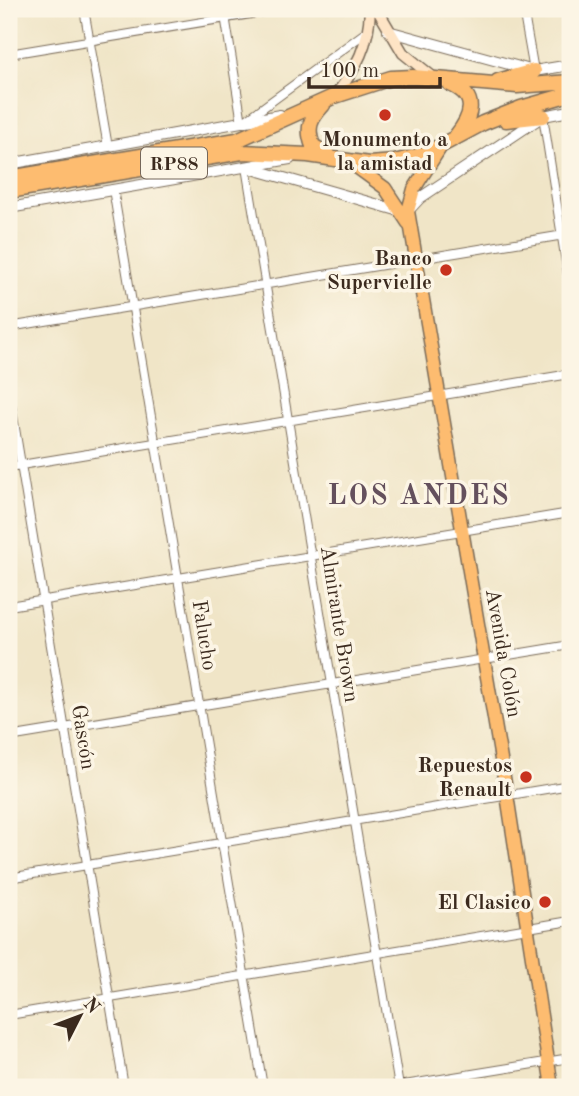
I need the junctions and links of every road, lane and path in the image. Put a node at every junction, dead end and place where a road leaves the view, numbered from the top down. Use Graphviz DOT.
graph roads {
  1 [pos="84,9"];
  2 [pos="281,9"];
  3 [pos="370,9"];
  4 [pos="377,9"];
  5 [pos="523,9"];
  6 [pos="225,13"];
  7 [pos="369,30"];
  8 [pos="388,31"];
  9 [pos="90,41"];
  10 [pos="9,54"];
  11 [pos="570,65"];
  12 [pos="534,71"];
  13 [pos="441,81"];
  14 [pos="570,82"];
  15 [pos="487,84"];
  16 [pos="570,94"];
  17 [pos="332,98"];
  18 [pos="302,111"];
  19 [pos="570,111"];
  20 [pos="542,116"];
  21 [pos="242,123"];
  22 [pos="484,123"];
  23 [pos="447,142"];
  24 [pos="108,146"];
  25 [pos="308,155"];
  26 [pos="344,161"];
  27 [pos="9,164"];
  28 [pos="246,167"];
  29 [pos="9,178"];
  30 [pos="113,189"];
  31 [pos="9,191"];
  32 [pos="9,208"];
  33 [pos="404,211"];
  34 [pos="566,234"];
  35 [pos="415,261"];
  36 [pos="265,284"];
  37 [pos="570,288"];
  38 [pos="133,306"];
  39 [pos="9,327"];
  40 [pos="570,374"];
  41 [pos="9,392"];
  42 [pos="438,396"];
  43 [pos="288,421"];
  44 [pos="155,443"];
  45 [pos="21,465"];
  46 [pos="9,467"];
  47 [pos="570,513"];
  48 [pos="462,531"];
  49 [pos="310,556"];
  50 [pos="178,578"];
  51 [pos="43,600"];
  52 [pos="9,606"];
  53 [pos="570,645"];
  54 [pos="483,658"];
  55 [pos="332,683"];
  56 [pos="199,705"];
  57 [pos="64,727"];
  58 [pos="9,737"];
  59 [pos="570,785"];
  60 [pos="506,795"];
  61 [pos="354,820"];
  62 [pos="222,842"];
  63 [pos="87,864"];
  64 [pos="9,878"];
  65 [pos="570,921"];
  66 [pos="527,929"];
  67 [pos="377,954"];
  68 [pos="244,975"];
  69 [pos="110,998"];
  70 [pos="9,1015"];
  71 [pos="570,1058"];
  72 [pos="548,1062"];
  73 [pos="124,1087"];
  74 [pos="263,1087"];
  75 [pos="396,1087"];
  76 [pos="552,1087"];
  1 -- 9 [label="street"];
  2 -- 6 [label="street"];
  3 -- 7 [label="main road, Avenida Colón"];
  4 -- 8 [label="main road"];
  5 -- 12 [label="street"];
  6 -- 9 [label="street"];
  6 -- 21 [label="street"];
  7 -- 17 [label="main road, Avenida Colón"];
  7 -- 21 [label="street"];
  8 -- 12 [label="street"];
  8 -- 13 [label="main road"];
  9 -- 10 [label="street"];
  9 -- 24 [label="street"];
  11 -- 12 [label="street"];
  12 -- 15 [label="highway"];
  13 -- 15 [label="highway, RP88"];
  13 -- 17 [label="highway, RP88"];
  13 -- 23 [label="highway"];
  14 -- 15 [label="highway, RP88"];
  16 -- 22 [label="highway, RP88"];
  17 -- 18 [label="highway, RP88"];
  17 -- 26 [label="highway, Avenida Colón / RP88"];
  18 -- 21 [label="street"];
  18 -- 29 [label="highway, RP88"];
  19 -- 20 [label="street"];
  20 -- 22 [label="highway"];
  20 -- 33 [label="street"];
  20 -- 34 [label="street"];
  21 -- 24 [label="street"];
  22 -- 23 [label="highway, RP88"];
  23 -- 26 [label="highway, RP88"];
  23 -- 33 [label="main road"];
  24 -- 27 [label="street"];
  25 -- 26 [label="highway, RP88"];
  25 -- 28 [label="street"];
  25 -- 31 [label="highway, RP88"];
  26 -- 33 [label="main road, Avenida Colón"];
  28 -- 30 [label="street"];
  28 -- 33 [label="street"];
  28 -- 36 [label="street, Almirante Brown"];
  30 -- 32 [label="street"];
  30 -- 38 [label="street, Falucho"];
  33 -- 35 [label="main road, Avenida Colón"];
  34 -- 35 [label="street"];
  34 -- 37 [label="street"];
  35 -- 36 [label="street"];
  35 -- 42 [label="main road, Avenida Colón"];
  36 -- 38 [label="street"];
  36 -- 43 [label="street, Almirante Brown"];
  38 -- 39 [label="street"];
  38 -- 44 [label="street, Falucho"];
  40 -- 42 [label="street"];
  41 -- 45 [label="street, Gascón"];
  42 -- 43 [label="street"];
  42 -- 48 [label="main road, Avenida Colón"];
  43 -- 44 [label="street"];
  43 -- 49 [label="street, Almirante Brown"];
  44 -- 45 [label="street"];
  44 -- 50 [label="street, Falucho"];
  45 -- 46 [label="street"];
  45 -- 51 [label="street, Gascón"];
  47 -- 48 [label="street"];
  48 -- 49 [label="street"];
  48 -- 54 [label="main road, Avenida Colón"];
  49 -- 50 [label="street"];
  49 -- 55 [label="street, Almirante Brown"];
  50 -- 51 [label="street"];
  50 -- 56 [label="street, Falucho"];
  51 -- 52 [label="street"];
  51 -- 57 [label="street, Gascón"];
  53 -- 54 [label="street"];
  54 -- 55 [label="street"];
  54 -- 60 [label="main road, Avenida Colón"];
  55 -- 56 [label="street"];
  55 -- 61 [label="street, Almirante Brown"];
  56 -- 57 [label="street"];
  56 -- 62 [label="street, Falucho"];
  57 -- 58 [label="street"];
  57 -- 63 [label="street, Gascón"];
  59 -- 60 [label="street"];
  60 -- 61 [label="street"];
  60 -- 66 [label="main road, Avenida Colón"];
  61 -- 62 [label="street"];
  61 -- 67 [label="street, Almirante Brown"];
  62 -- 63 [label="street"];
  62 -- 68 [label="street, Falucho"];
  63 -- 64 [label="street"];
  63 -- 69 [label="street, Gascón"];
  65 -- 66 [label="street"];
  66 -- 67 [label="street"];
  66 -- 72 [label="main road, Avenida Colón"];
  67 -- 68 [label="street"];
  67 -- 75 [label="street, Almirante Brown"];
  68 -- 69 [label="street"];
  68 -- 74 [label="street, Falucho"];
  69 -- 70 [label="street"];
  69 -- 73 [label="street, Gascón"];
  71 -- 72 [label="street"];
  72 -- 75 [label="street"];
  72 -- 76 [label="main road, Avenida Colón"];
}
